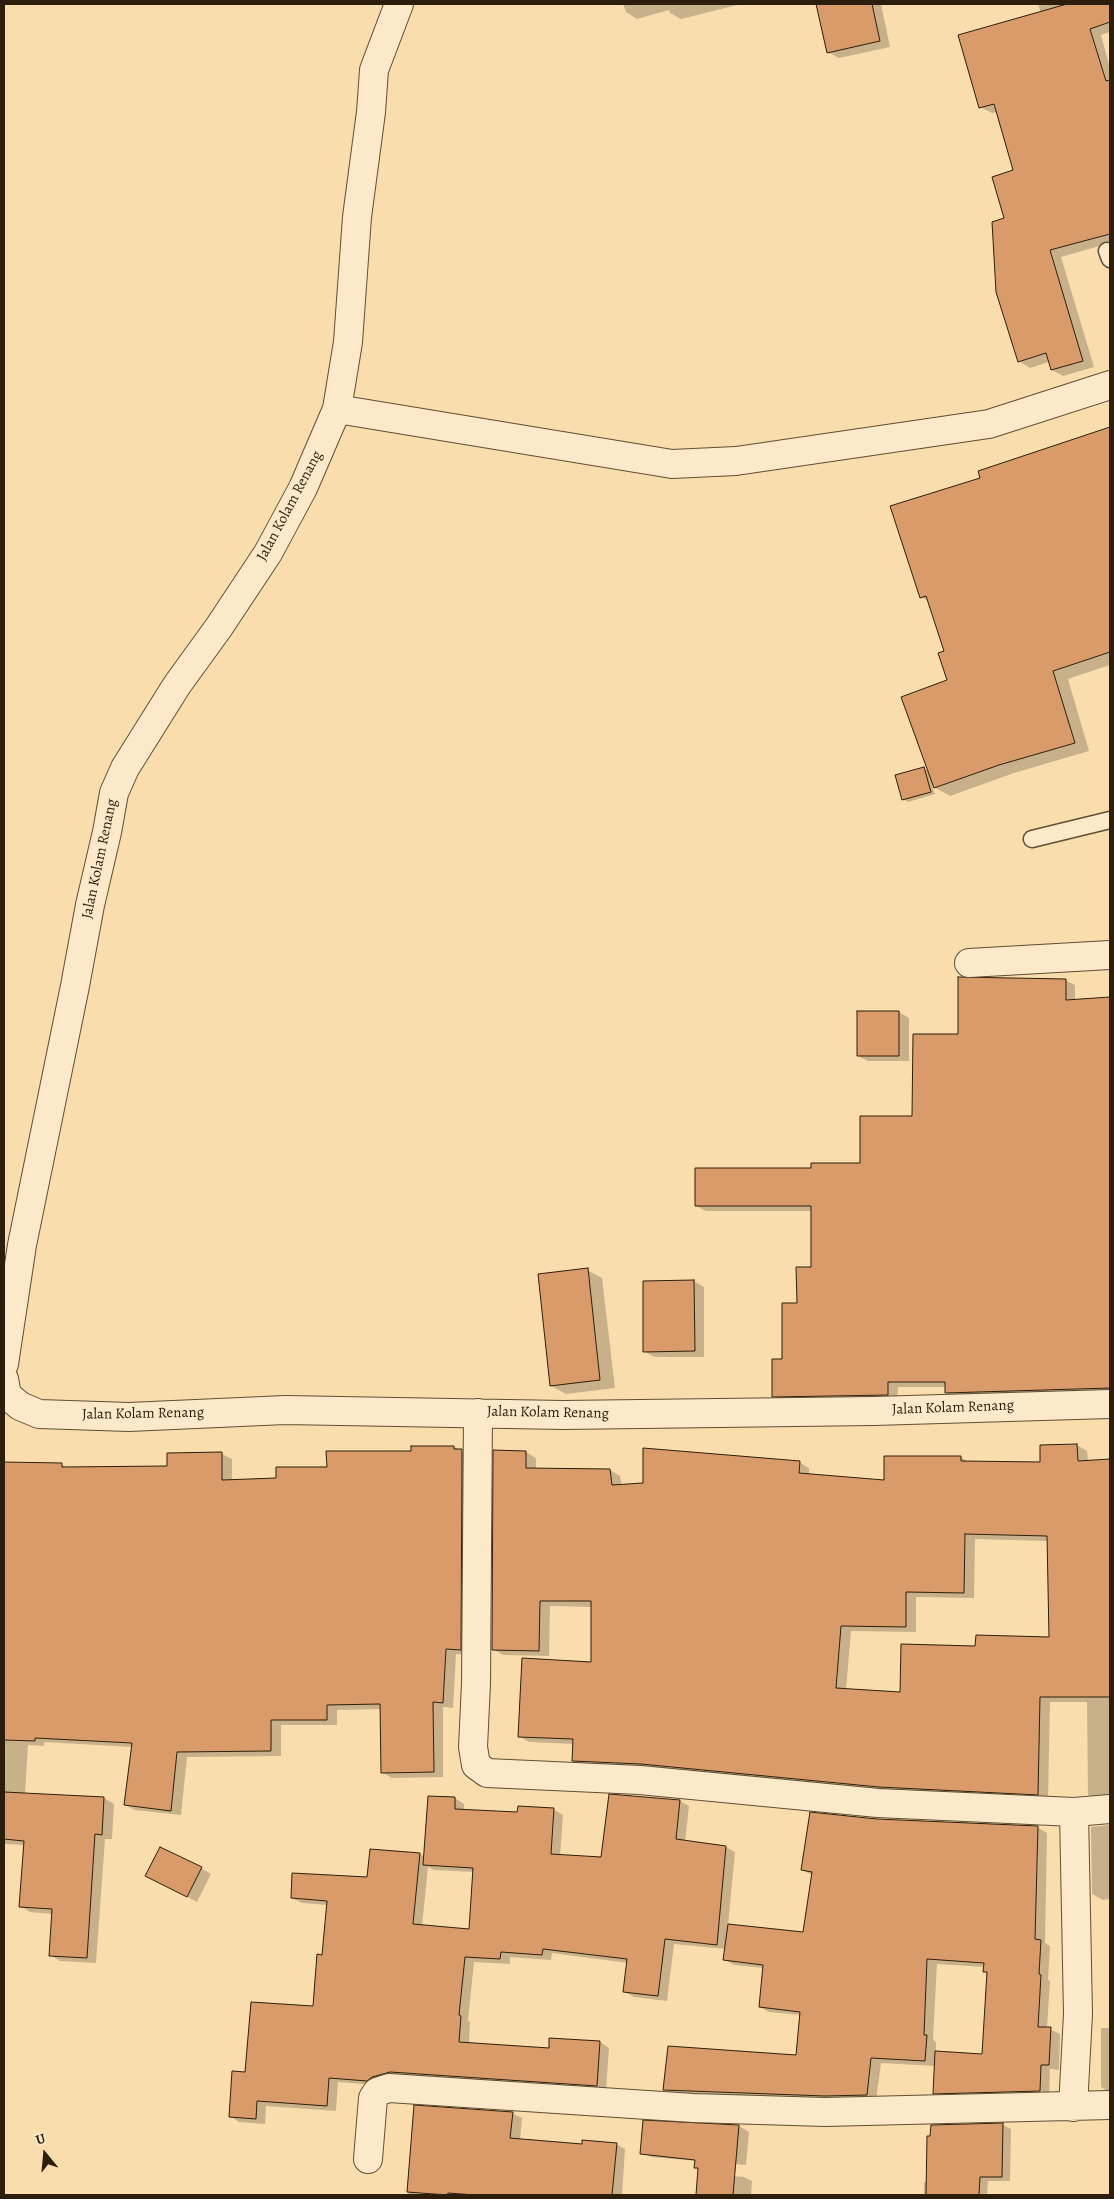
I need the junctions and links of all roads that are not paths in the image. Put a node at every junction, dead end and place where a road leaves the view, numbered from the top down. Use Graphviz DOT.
graph roads {
  1 [pos="399,4"];
  2 [pos="1110,386"];
  3 [pos="337,409"];
  4 [pos="1110,820"];
  5 [pos="1032,839"];
  6 [pos="1110,955"];
  7 [pos="969,963"];
  8 [pos="4,1364"];
  9 [pos="4,1379"];
  10 [pos="1110,1404"];
  11 [pos="478,1413"];
  12 [pos="1110,1809"];
  13 [pos="1074,1812"];
  14 [pos="1110,2105"];
  15 [pos="1073,2107"];
  16 [pos="368,2159"];
  1 -- 3 [label="street, Jalan Kolam Renang"];
  2 -- 3 [label="street"];
  3 -- 8 [label="street, Jalan Kolam Renang"];
  4 -- 5 [label="lane"];
  6 -- 7 [label="street"];
  9 -- 11 [label="street, Jalan Kolam Renang"];
  10 -- 11 [label="street, Jalan Kolam Renang"];
  11 -- 13 [label="street"];
  12 -- 13 [label="street"];
  13 -- 15 [label="street"];
  14 -- 15 [label="street"];
  15 -- 16 [label="street"];
}
